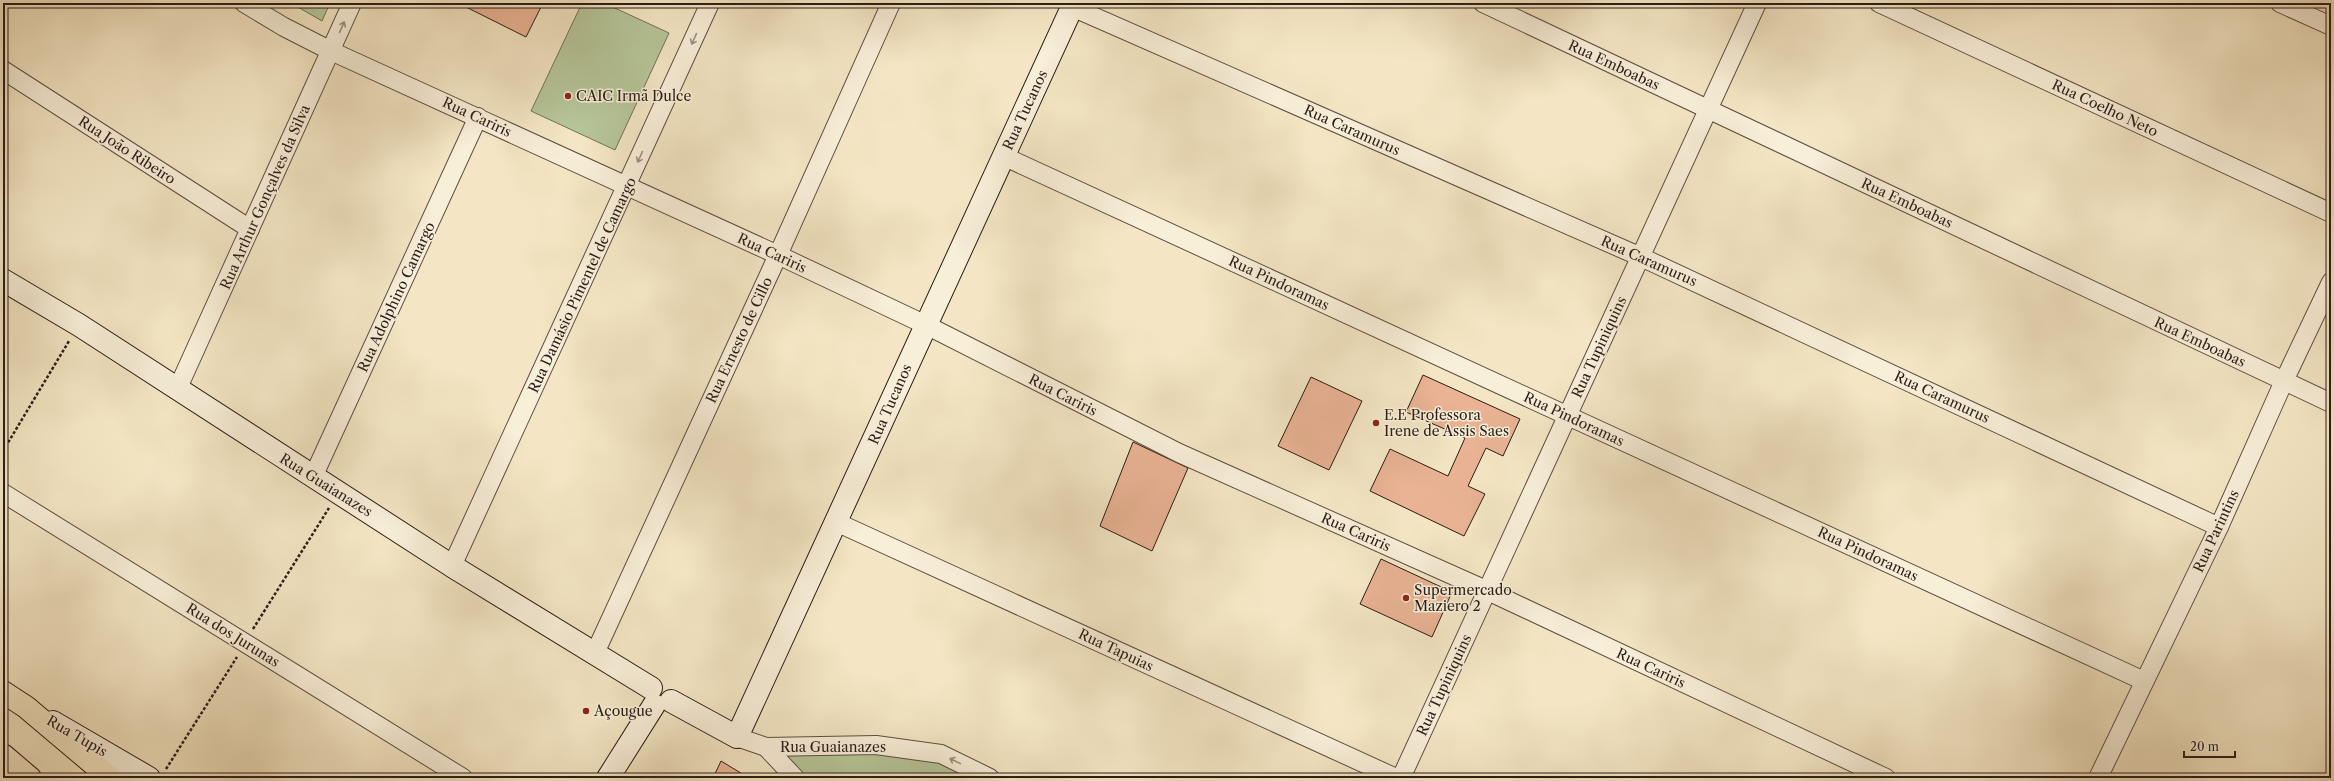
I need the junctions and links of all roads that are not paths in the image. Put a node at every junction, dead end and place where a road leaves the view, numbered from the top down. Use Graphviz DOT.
graph roads {
  1 [pos="244,3"];
  2 [pos="352,3"];
  3 [pos="710,3"];
  4 [pos="891,3"];
  5 [pos="1483,3"];
  6 [pos="1757,3"];
  7 [pos="1879,3"];
  8 [pos="2280,3"];
  9 [pos="1073,5"];
  10 [pos="2331,26"];
  11 [pos="331,51"];
  12 [pos="3,70"];
  13 [pos="1709,109"];
  14 [pos="478,117"];
  15 [pos="1004,156"];
  16 [pos="627,186"];
  17 [pos="2331,213"];
  18 [pos="250,229"];
  19 [pos="778,255"];
  20 [pos="1641,257"];
  21 [pos="3,280"];
  22 [pos="2331,282"];
  23 [pos="926,325"];
  24 [pos="2284,381"];
  25 [pos="177,390"];
  26 [pos="2331,403"];
  27 [pos="1568,416"];
  28 [pos="313,477"];
  29 [pos="3,493"];
  30 [pos="836,522"];
  31 [pos="2219,527"];
  32 [pos="452,566"];
  33 [pos="1488,591"];
  34 [pos="594,653"];
  35 [pos="2144,681"];
  36 [pos="3,692"];
  37 [pos="659,698"];
  38 [pos="26,707"];
  39 [pos="737,737"];
  40 [pos="766,747"];
  41 [pos="3,755"];
  42 [pos="157,775"];
  43 [pos="30,778"];
  44 [pos="110,778"];
  45 [pos="463,778"];
  46 [pos="608,778"];
  47 [pos="796,778"];
  48 [pos="990,778"];
  49 [pos="1396,778"];
  50 [pos="1401,778"];
  51 [pos="1886,778"];
  52 [pos="2098,778"];
  1 -- 11 [label="street, Rua Cariris"];
  11 -- 2 [label="street, Rua Arthur Gonçalves da Silva, one-way"];
  3 -- 16 [label="street, Rua Damásio Pimentel de Camargo, one-way"];
  4 -- 19 [label="street, Rua Ernesto de Cillo"];
  5 -- 13 [label="street, Rua Emboabas"];
  6 -- 13 [label="street, Rua Tupiniquins"];
  7 -- 17 [label="street, Rua Coelho Neto"];
  8 -- 10 [label="street"];
  9 -- 15 [label="street, Rua Tucanos"];
  9 -- 20 [label="street, Rua Caramurus"];
  11 -- 14 [label="street, Rua Cariris"];
  11 -- 18 [label="street, Rua Arthur Gonçalves da Silva"];
  12 -- 18 [label="street, Rua João Ribeiro"];
  13 -- 20 [label="street, Rua Tupiniquins"];
  13 -- 24 [label="street, Rua Emboabas"];
  14 -- 16 [label="street, Rua Cariris"];
  14 -- 28 [label="street, Rua Adolphino Camargo"];
  15 -- 23 [label="street, Rua Tucanos"];
  15 -- 27 [label="street, Rua Pindoramas"];
  16 -- 19 [label="street, Rua Cariris"];
  16 -- 32 [label="street, Rua Damásio Pimentel de Camargo"];
  18 -- 25 [label="street, Rua Arthur Gonçalves da Silva"];
  19 -- 23 [label="street, Rua Cariris"];
  19 -- 34 [label="street, Rua Ernesto de Cillo"];
  20 -- 27 [label="street, Rua Tupiniquins"];
  20 -- 31 [label="street, Rua Caramurus"];
  21 -- 25 [label="street, Rua Guaianazes"];
  22 -- 24 [label="street, Rua Parintins"];
  23 -- 30 [label="street, Rua Tucanos"];
  23 -- 33 [label="street, Rua Cariris"];
  24 -- 26 [label="street, Rua Emboabas"];
  24 -- 31 [label="street, Rua Parintins"];
  25 -- 28 [label="street, Rua Guaianazes"];
  27 -- 33 [label="street, Rua Tupiniquins"];
  27 -- 35 [label="street, Rua Pindoramas"];
  28 -- 32 [label="street, Rua Guaianazes"];
  29 -- 45 [label="street, Rua dos Jurunas"];
  30 -- 39 [label="street, Rua Tucanos"];
  30 -- 49 [label="street, Rua Tapuias"];
  31 -- 35 [label="street, Rua Parintins"];
  32 -- 34 [label="street, Rua Guaianazes"];
  33 -- 50 [label="street, Rua Tupiniquins"];
  33 -- 51 [label="street, Rua Cariris"];
  34 -- 37 [label="street, Rua Guaianazes"];
  35 -- 52 [label="street, Rua Parintins"];
  36 -- 38 [label="main road"];
  37 -- 39 [label="street"];
  37 -- 46 [label="street"];
  38 -- 42 [label="street, Rua Tupis"];
  38 -- 44 [label="main road"];
  39 -- 40 [label="street, Rua Guaianazes"];
  40 -- 47 [label="street, Rua Guaianazes"];
  48 -- 40 [label="street, Rua Guaianazes, one-way"];
  41 -- 43 [label="main road"];
}
